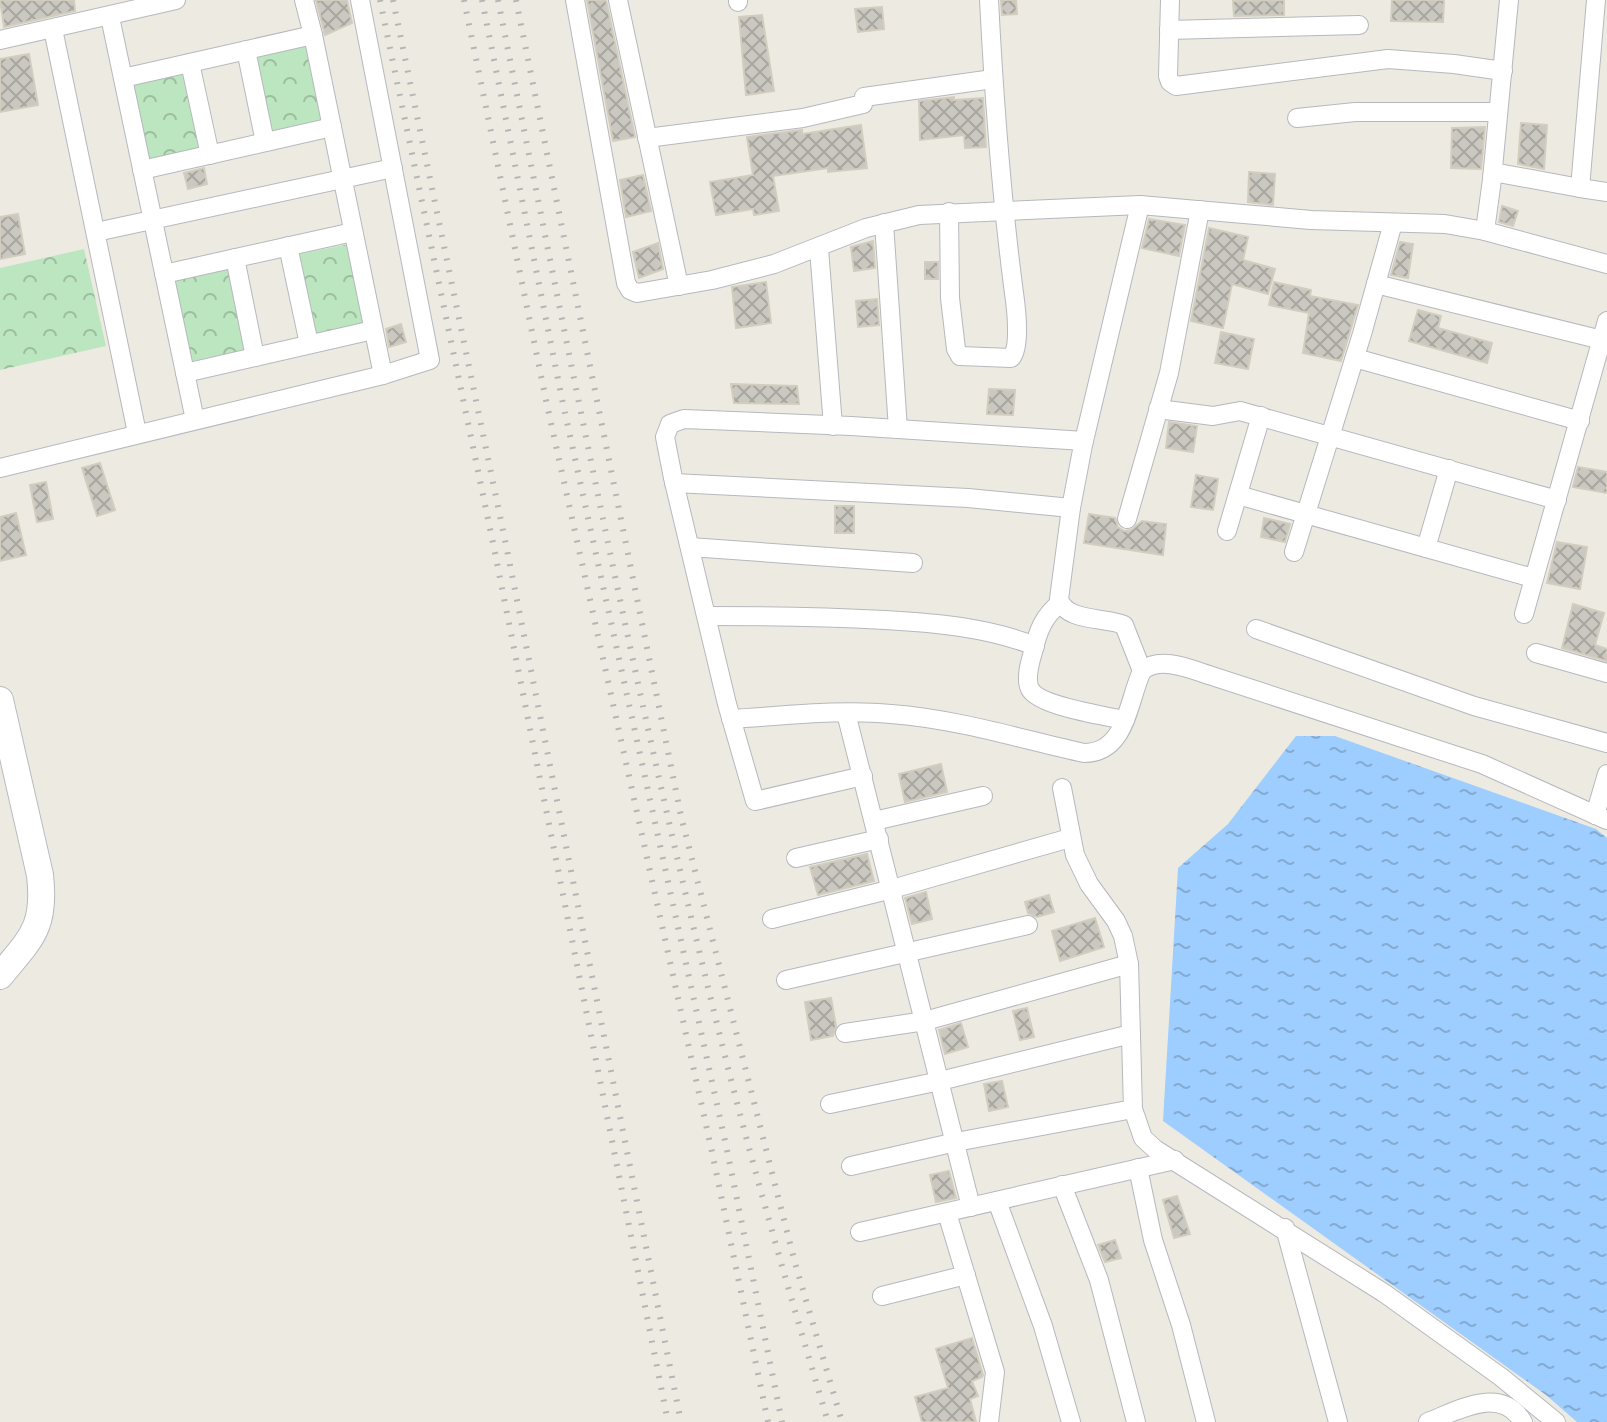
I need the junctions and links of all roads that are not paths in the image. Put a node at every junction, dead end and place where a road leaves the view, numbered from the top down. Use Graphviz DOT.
graph roads {
  1 [pos="176,0"];
  2 [pos="304,0"];
  3 [pos="360,0"];
  4 [pos="575,0"];
  5 [pos="618,0"];
  6 [pos="989,0"];
  7 [pos="1170,0"];
  8 [pos="1509,0"];
  9 [pos="1596,0"];
  10 [pos="110,17"];
  11 [pos="1359,25"];
  12 [pos="53,29"];
  13 [pos="1169,30"];
  14 [pos="313,35"];
  15 [pos="0,40"];
  16 [pos="246,50"];
  17 [pos="190,63"];
  18 [pos="1503,71"];
  19 [pos="123,78"];
  20 [pos="993,79"];
  21 [pos="1498,112"];
  22 [pos="1297,118"];
  23 [pos="332,127"];
  24 [pos="647,138"];
  25 [pos="265,142"];
  26 [pos="210,155"];
  27 [pos="393,168"];
  28 [pos="142,170"];
  29 [pos="342,177"];
  30 [pos="1492,179"];
  31 [pos="1580,188"];
  32 [pos="1607,192"];
  33 [pos="1140,205"];
  34 [pos="1200,210"];
  35 [pos="949,212"];
  36 [pos="1003,213"];
  37 [pos="153,220"];
  38 [pos="884,223"];
  39 [pos="1393,223"];
  40 [pos="1485,231"];
  41 [pos="96,232"];
  42 [pos="353,232"];
  43 [pos="288,246"];
  44 [pos="819,249"];
  45 [pos="235,258"];
  46 [pos="1607,264"];
  47 [pos="164,274"];
  48 [pos="1376,284"];
  49 [pos="679,286"];
  50 [pos="373,330"];
  51 [pos="1605,331"];
  52 [pos="309,344"];
  53 [pos="255,357"];
  54 [pos="1355,358"];
  55 [pos="185,373"];
  56 [pos="383,375"];
  57 [pos="1158,409"];
  58 [pos="1261,416"];
  59 [pos="195,420"];
  60 [pos="1580,421"];
  61 [pos="833,426"];
  62 [pos="898,429"];
  63 [pos="137,433"];
  64 [pos="1331,435"];
  65 [pos="1084,441"];
  66 [pos="0,468"];
  67 [pos="1449,469"];
  68 [pos="674,483"];
  69 [pos="1238,495"];
  70 [pos="1557,500"];
  71 [pos="1071,508"];
  72 [pos="1306,514"];
  73 [pos="1127,519"];
  74 [pos="1227,531"];
  75 [pos="690,547"];
  76 [pos="1426,548"];
  77 [pos="1294,552"];
  78 [pos="913,563"];
  79 [pos="1533,578"];
  80 [pos="1060,603"];
  81 [pos="1524,614"];
  82 [pos="707,616"];
  83 [pos="1256,629"];
  84 [pos="1035,646"];
  85 [pos="1536,653"];
  86 [pos="1142,671"];
  87 [pos="1607,673"];
  88 [pos="0,700"];
  89 [pos="846,713"];
  90 [pos="731,719"];
  91 [pos="1125,720"];
  92 [pos="1607,743"];
  93 [pos="1607,774"];
  94 [pos="863,776"];
  95 [pos="1062,788"];
  96 [pos="983,796"];
  97 [pos="1601,818"];
  98 [pos="877,830"];
  99 [pos="1070,838"];
  100 [pos="796,858"];
  101 [pos="892,889"];
  102 [pos="772,919"];
  103 [pos="1028,925"];
  104 [pos="908,954"];
  105 [pos="1129,964"];
  106 [pos="0,976"];
  107 [pos="786,980"];
  108 [pos="925,1021"];
  109 [pos="845,1033"];
  110 [pos="1131,1034"];
  111 [pos="940,1081"];
  112 [pos="830,1104"];
  113 [pos="1133,1109"];
  114 [pos="956,1142"];
  115 [pos="1175,1160"];
  116 [pos="851,1166"];
  117 [pos="1138,1168"];
  118 [pos="1062,1185"];
  119 [pos="997,1201"];
  120 [pos="971,1207"];
  121 [pos="947,1213"];
  122 [pos="1285,1228"];
  123 [pos="860,1232"];
  124 [pos="966,1275"];
  125 [pos="882,1296"];
  126 [pos="1439,1420"];
  127 [pos="989,1422"];
  128 [pos="1071,1422"];
  129 [pos="1136,1422"];
  130 [pos="1206,1422"];
  131 [pos="1338,1422"];
  132 [pos="1523,1422"];
  133 [pos="1556,1422"];
  1 -- 10 [label="street"];
  2 -- 14 [label="street"];
  3 -- 27 [label="street"];
  4 -- 49 [label="street"];
  5 -- 24 [label="street"];
  6 -- 20 [label="street"];
  7 -- 13 [label="street"];
  8 -- 18 [label="street"];
  9 -- 31 [label="street"];
  10 -- 12 [label="street"];
  10 -- 19 [label="street"];
  11 -- 13 [label="street"];
  12 -- 15 [label="street"];
  12 -- 41 [label="street"];
  13 -- 18 [label="street"];
  14 -- 16 [label="street"];
  14 -- 23 [label="street"];
  16 -- 17 [label="street"];
  16 -- 25 [label="street"];
  17 -- 19 [label="street"];
  17 -- 26 [label="street"];
  18 -- 21 [label="street"];
  19 -- 28 [label="street"];
  20 -- 24 [label="street"];
  20 -- 36 [label="street"];
  21 -- 22 [label="street"];
  21 -- 30 [label="street"];
  23 -- 25 [label="street"];
  23 -- 29 [label="street"];
  24 -- 49 [label="street"];
  25 -- 26 [label="street"];
  26 -- 28 [label="street"];
  27 -- 29 [label="street"];
  27 -- 56 [label="street"];
  28 -- 37 [label="street"];
  29 -- 37 [label="street"];
  29 -- 42 [label="street"];
  30 -- 31 [label="street"];
  30 -- 40 [label="street"];
  31 -- 32 [label="street"];
  33 -- 34 [label="street"];
  33 -- 36 [label="street"];
  33 -- 65 [label="street"];
  34 -- 39 [label="street"];
  34 -- 57 [label="street"];
  35 -- 36 [label="street"];
  35 -- 36 [label="street"];
  35 -- 38 [label="street"];
  37 -- 41 [label="street"];
  37 -- 47 [label="street"];
  38 -- 44 [label="street"];
  38 -- 62 [label="street"];
  39 -- 40 [label="street"];
  39 -- 48 [label="street"];
  40 -- 46 [label="street"];
  41 -- 63 [label="street"];
  42 -- 43 [label="street"];
  42 -- 50 [label="street"];
  43 -- 45 [label="street"];
  43 -- 52 [label="street"];
  44 -- 49 [label="street"];
  44 -- 61 [label="street"];
  45 -- 47 [label="street"];
  45 -- 53 [label="street"];
  47 -- 55 [label="street"];
  48 -- 51 [label="street"];
  48 -- 54 [label="street"];
  50 -- 52 [label="street"];
  50 -- 56 [label="street"];
  51 -- 60 [label="street"];
  52 -- 53 [label="street"];
  53 -- 55 [label="street"];
  54 -- 60 [label="street"];
  54 -- 64 [label="street"];
  55 -- 59 [label="street"];
  56 -- 59 [label="street"];
  57 -- 58 [label="street"];
  57 -- 73 [label="street"];
  58 -- 64 [label="street"];
  58 -- 69 [label="street"];
  59 -- 63 [label="street"];
  60 -- 70 [label="street"];
  61 -- 62 [label="street"];
  61 -- 68 [label="street"];
  62 -- 65 [label="street"];
  63 -- 66 [label="street"];
  64 -- 67 [label="street"];
  64 -- 72 [label="street"];
  65 -- 71 [label="street"];
  67 -- 70 [label="street"];
  67 -- 76 [label="street"];
  68 -- 71 [label="street"];
  68 -- 75 [label="street"];
  69 -- 72 [label="street"];
  69 -- 74 [label="street"];
  70 -- 79 [label="street"];
  71 -- 80 [label="street"];
  72 -- 76 [label="street"];
  72 -- 77 [label="street"];
  75 -- 78 [label="street"];
  75 -- 82 [label="street"];
  76 -- 79 [label="street"];
  79 -- 81 [label="street"];
  80 -- 84 [label="street"];
  80 -- 86 [label="street"];
  82 -- 84 [label="street"];
  82 -- 90 [label="street"];
  83 -- 92 [label="street"];
  84 -- 91 [label="street"];
  85 -- 87 [label="street"];
  86 -- 91 [label="street"];
  86 -- 97 [label="street"];
  88 -- 106 [label="street"];
  89 -- 90 [label="street"];
  89 -- 91 [label="street"];
  89 -- 94 [label="street"];
  90 -- 94 [label="street"];
  93 -- 97 [label="street"];
  94 -- 98 [label="street"];
  95 -- 99 [label="street"];
  96 -- 98 [label="street"];
  98 -- 100 [label="street"];
  98 -- 101 [label="street"];
  99 -- 101 [label="street"];
  99 -- 105 [label="street"];
  101 -- 102 [label="street"];
  101 -- 104 [label="street"];
  103 -- 104 [label="street"];
  104 -- 107 [label="street"];
  104 -- 108 [label="street"];
  105 -- 108 [label="street"];
  105 -- 110 [label="street"];
  108 -- 109 [label="street"];
  108 -- 111 [label="street"];
  110 -- 111 [label="street"];
  110 -- 113 [label="street"];
  111 -- 112 [label="street"];
  111 -- 114 [label="street"];
  113 -- 114 [label="street"];
  113 -- 115 [label="street"];
  114 -- 116 [label="street"];
  114 -- 120 [label="street"];
  115 -- 117 [label="street"];
  115 -- 122 [label="street"];
  117 -- 118 [label="street"];
  117 -- 130 [label="street"];
  118 -- 119 [label="street"];
  118 -- 129 [label="street"];
  119 -- 120 [label="street"];
  119 -- 128 [label="street"];
  120 -- 121 [label="street"];
  121 -- 123 [label="street"];
  121 -- 124 [label="street"];
  122 -- 131 [label="street"];
  122 -- 133 [label="street"];
  124 -- 125 [label="street"];
  124 -- 127 [label="street"];
  126 -- 132 [label="street"];
}
